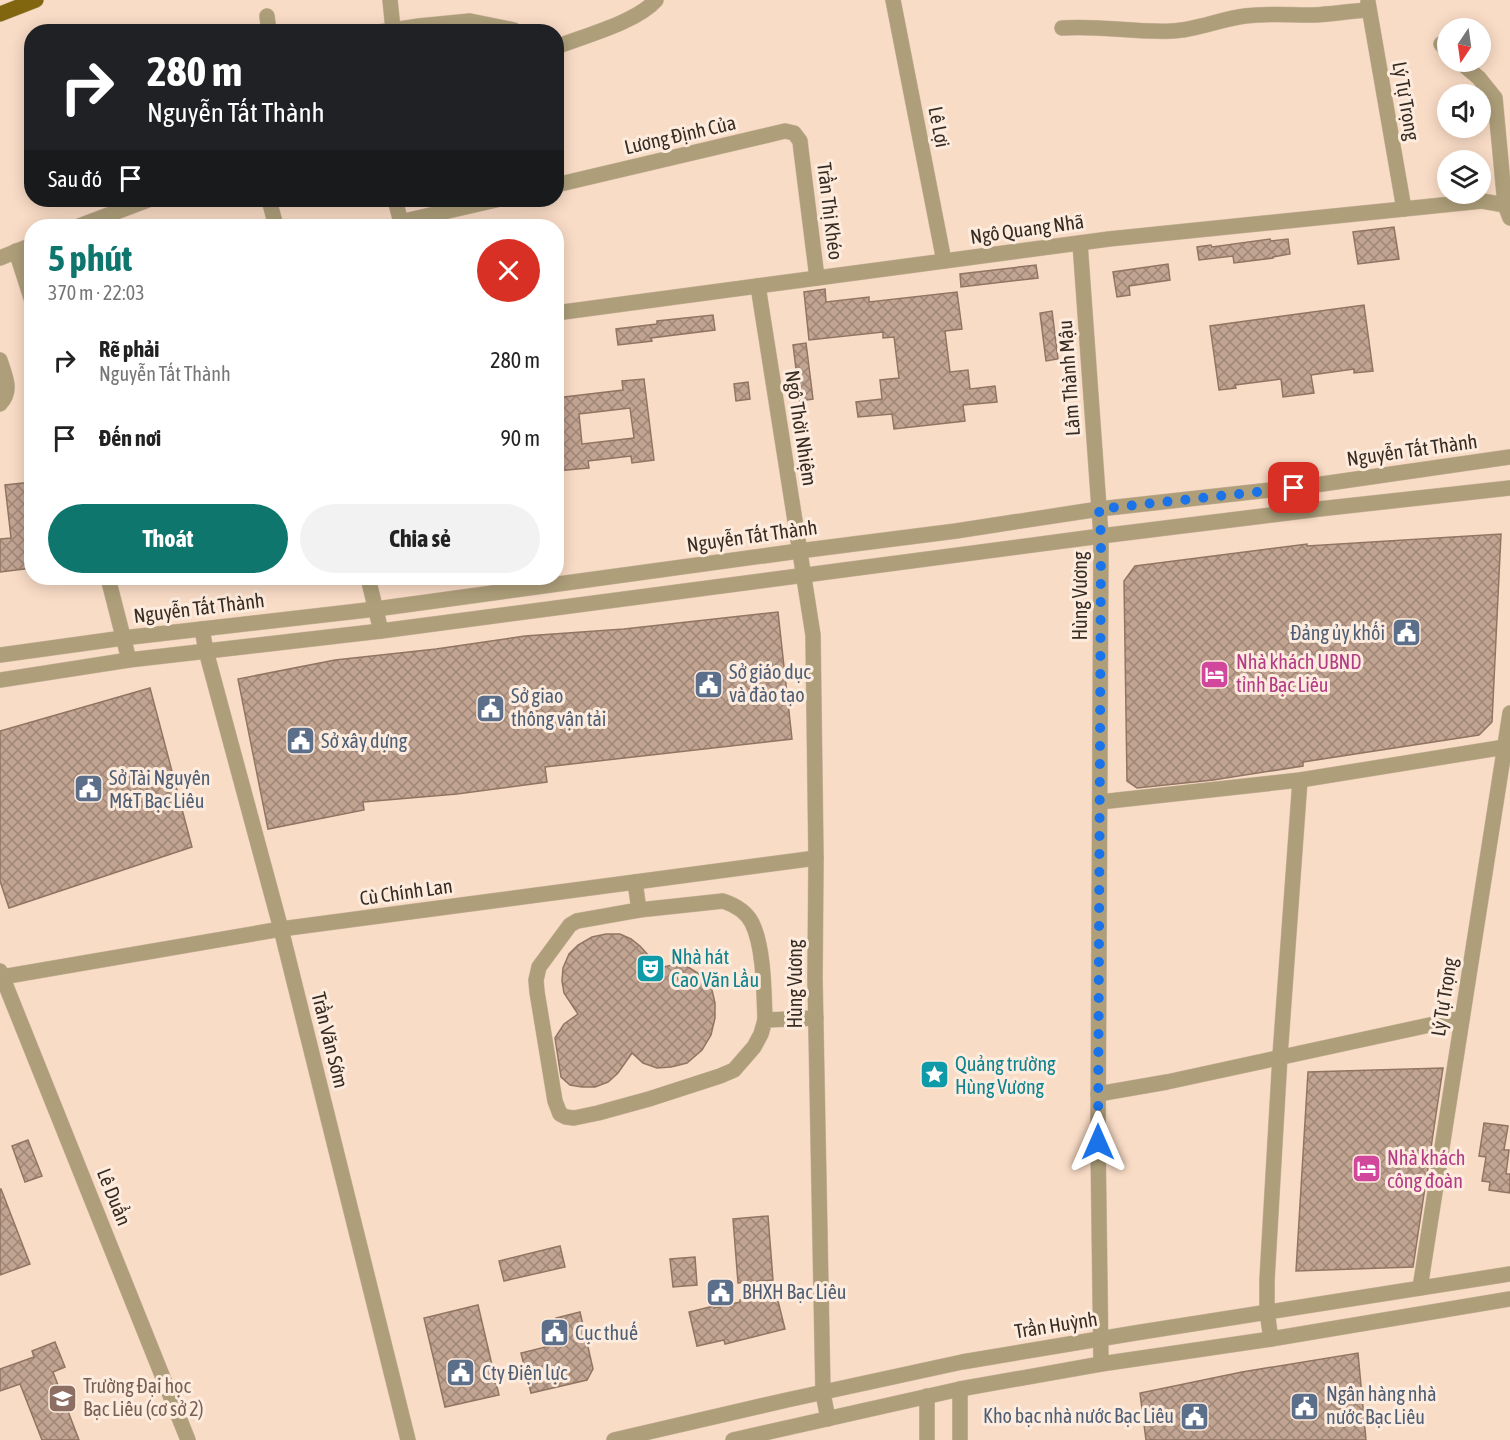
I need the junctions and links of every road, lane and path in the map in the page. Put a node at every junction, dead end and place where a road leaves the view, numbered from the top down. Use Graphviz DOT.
graph roads {
  1 [pos="36,0"];
  2 [pos="390,0"];
  3 [pos="656,0"];
  4 [pos="894,0"];
  5 [pos="1369,5"];
  6 [pos="0,14"];
  7 [pos="387,24"];
  8 [pos="442,24"];
  9 [pos="485,24"];
  10 [pos="1062,28"];
  11 [pos="564,44"];
  12 [pos="1472,72"];
  13 [pos="801,150"];
  14 [pos="564,183"];
  15 [pos="129,207"];
  16 [pos="468,207"];
  17 [pos="1404,209"];
  18 [pos="1507,211"];
  19 [pos="98,219"];
  20 [pos="421,219"];
  21 [pos="1080,243"];
  22 [pos="24,248"];
  23 [pos="16,251"];
  24 [pos="0,258"];
  25 [pos="944,261"];
  26 [pos="24,276"];
  27 [pos="818,278"];
  28 [pos="758,286"];
  29 [pos="564,312"];
  30 [pos="0,360"];
  31 [pos="0,404"];
  32 [pos="1510,458"];
  33 [pos="1315,485"];
  34 [pos="1510,488"];
  35 [pos="1099,509"];
  36 [pos="1319,509"];
  37 [pos="956,531"];
  38 [pos="1101,536"];
  39 [pos="799,550"];
  40 [pos="959,556"];
  41 [pos="803,577"];
  42 [pos="597,578"];
  43 [pos="564,583"];
  44 [pos="110,585"];
  45 [pos="370,585"];
  46 [pos="547,585"];
  47 [pos="600,603"];
  48 [pos="376,609"];
  49 [pos="202,629"];
  50 [pos="381,631"];
  51 [pos="123,638"];
  52 [pos="206,651"];
  53 [pos="0,655"];
  54 [pos="129,660"];
  55 [pos="0,680"];
  56 [pos="1510,713"];
  57 [pos="1507,749"];
  58 [pos="1300,780"];
  59 [pos="1100,802"];
  60 [pos="816,858"];
  61 [pos="635,882"];
  62 [pos="639,910"];
  63 [pos="281,929"];
  64 [pos="1,974"];
  65 [pos="816,1018"];
  66 [pos="1462,1018"];
  67 [pos="765,1020"];
  68 [pos="1280,1056"];
  69 [pos="1098,1094"];
  70 [pos="1510,1274"];
  71 [pos="1420,1288"];
  72 [pos="1510,1299"];
  73 [pos="1267,1312"];
  74 [pos="1271,1339"];
  75 [pos="1100,1340"];
  76 [pos="1101,1364"];
  77 [pos="960,1389"];
  78 [pos="823,1393"];
  79 [pos="927,1396"];
  80 [pos="828,1419"];
  81 [pos="188,1440"];
  82 [pos="408,1440"];
  83 [pos="614,1440"];
  84 [pos="733,1440"];
  85 [pos="927,1440"];
  86 [pos="960,1440"];
  1 -- 6 [label="main road"];
  2 -- 7 [label="street"];
  3 -- 11 [label="street"];
  4 -- 25 [label="street, Lê Lợi"];
  5 -- 10 [label="street"];
  5 -- 17 [label="street, Lý Tự Trọng"];
  8 -- 9 [label="street"];
  12 -- 18 [label="street"];
  13 -- 14 [label="street, Lương Định Của"];
  13 -- 27 [label="street, Trần Thị Khéo"];
  15 -- 19 [label="street"];
  16 -- 20 [label="street"];
  17 -- 18 [label="street, Ngô Quang Nhã"];
  17 -- 21 [label="street, Ngô Quang Nhã"];
  21 -- 25 [label="street, Ngô Quang Nhã"];
  21 -- 35 [label="street, Lâm Thành Mậu"];
  22 -- 23 [label="street"];
  23 -- 24 [label="street"];
  23 -- 26 [label="street"];
  25 -- 27 [label="street, Ngô Quang Nhã"];
  27 -- 28 [label="street, Ngô Quang Nhã"];
  28 -- 29 [label="street, Ngô Quang Nhã"];
  28 -- 39 [label="street, Ngô Thời Nhiệm"];
  30 -- 31 [label="street"];
  32 -- 33 [label="street, Nguyễn Tất Thành"];
  33 -- 35 [label="street, Nguyễn Tất Thành"];
  33 -- 36 [label="street"];
  34 -- 36 [label="street"];
  35 -- 37 [label="street, Nguyễn Tất Thành"];
  35 -- 38 [label="street, Lâm Thành Mậu"];
  36 -- 38 [label="street"];
  37 -- 39 [label="street, Nguyễn Tất Thành"];
  37 -- 40 [label="street"];
  38 -- 40 [label="street"];
  38 -- 59 [label="street, Hùng Vương"];
  39 -- 41 [label="street, Ngô Thời Nhiệm"];
  39 -- 42 [label="street, Nguyễn Tất Thành"];
  40 -- 41 [label="street"];
  41 -- 47 [label="street"];
  41 -- 60 [label="street, Hùng Vương"];
  42 -- 43 [label="street, Nguyễn Tất Thành"];
  42 -- 47 [label="street"];
  44 -- 51 [label="street"];
  45 -- 48 [label="street"];
  46 -- 48 [label="street, Nguyễn Tất Thành"];
  47 -- 50 [label="street"];
  48 -- 49 [label="street, Nguyễn Tất Thành"];
  48 -- 50 [label="street"];
  49 -- 51 [label="street, Nguyễn Tất Thành"];
  49 -- 52 [label="street, Trần Văn Sớm"];
  50 -- 52 [label="street"];
  51 -- 53 [label="street, Nguyễn Tất Thành"];
  51 -- 54 [label="street"];
  52 -- 54 [label="street"];
  52 -- 63 [label="street, Trần Văn Sớm"];
  54 -- 55 [label="street"];
  56 -- 57 [label="street, Lý Tự Trọng"];
  57 -- 58 [label="street"];
  57 -- 66 [label="street, Lý Tự Trọng"];
  58 -- 59 [label="street"];
  58 -- 68 [label="street"];
  59 -- 69 [label="street, Hùng Vương"];
  60 -- 61 [label="street, Cù Chính Lan"];
  60 -- 65 [label="street, Hùng Vương"];
  61 -- 62 [label="street"];
  61 -- 63 [label="street, Cù Chính Lan"];
  62 -- 67 [label="street"];
  62 -- 67 [label="street"];
  63 -- 64 [label="street, Cù Chính Lan"];
  63 -- 82 [label="street, Trần Văn Sớm"];
  64 -- 81 [label="street, Lê Duẩn"];
  65 -- 67 [label="street"];
  65 -- 78 [label="street, Hùng Vương"];
  66 -- 68 [label="street"];
  66 -- 71 [label="street, Lý Tự Trọng"];
  68 -- 69 [label="street"];
  68 -- 73 [label="street"];
  69 -- 75 [label="street, Hùng Vương"];
  70 -- 71 [label="street, Trần Huỳnh"];
  71 -- 73 [label="street, Trần Huỳnh"];
  72 -- 74 [label="street"];
  73 -- 74 [label="street"];
  73 -- 75 [label="street, Trần Huỳnh"];
  74 -- 76 [label="street"];
  75 -- 76 [label="street, Hùng Vương"];
  75 -- 78 [label="street, Trần Huỳnh"];
  76 -- 77 [label="street"];
  77 -- 79 [label="street"];
  77 -- 86 [label="street"];
  78 -- 80 [label="street, Hùng Vương"];
  78 -- 83 [label="street, Trần Huỳnh"];
  79 -- 80 [label="street"];
  79 -- 85 [label="street"];
  80 -- 84 [label="street"];
}
